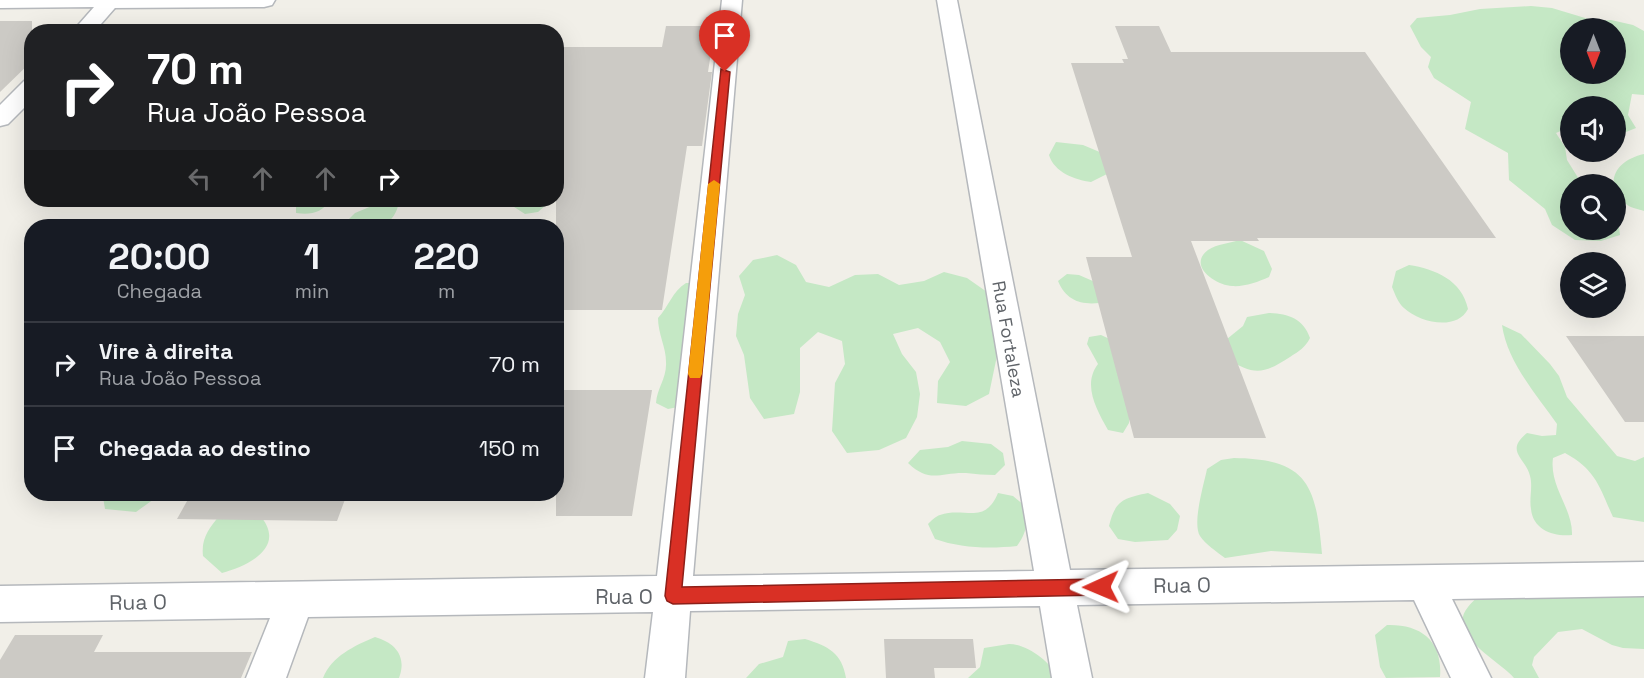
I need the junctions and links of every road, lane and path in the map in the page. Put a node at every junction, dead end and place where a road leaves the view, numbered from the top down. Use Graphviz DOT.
graph roads {
  1 [pos="111,0"];
  2 [pos="264,0"];
  3 [pos="732,0"];
  4 [pos="947,0"];
  5 [pos="0,2"];
  6 [pos="89,24"];
  7 [pos="24,94"];
  8 [pos="0,119"];
  9 [pos="1644,579"];
  10 [pos="1424,581"];
  11 [pos="1054,587"];
  12 [pos="673,596"];
  13 [pos="296,599"];
  14 [pos="0,604"];
  15 [pos="266,678"];
  16 [pos="665,678"];
  17 [pos="1072,678"];
  18 [pos="1470,678"];
  1 -- 2 [label="street"];
  1 -- 5 [label="street"];
  1 -- 6 [label="street"];
  3 -- 12 [label="street"];
  4 -- 11 [label="street, Rua Fortaleza"];
  7 -- 8 [label="street"];
  9 -- 10 [label="street, Rua O"];
  10 -- 11 [label="street, Rua O"];
  10 -- 18 [label="street"];
  11 -- 12 [label="street, Rua O"];
  11 -- 17 [label="street, Rua Fortaleza"];
  12 -- 13 [label="street, Rua O"];
  12 -- 16 [label="street"];
  13 -- 14 [label="street, Rua O"];
  13 -- 15 [label="street"];
}
